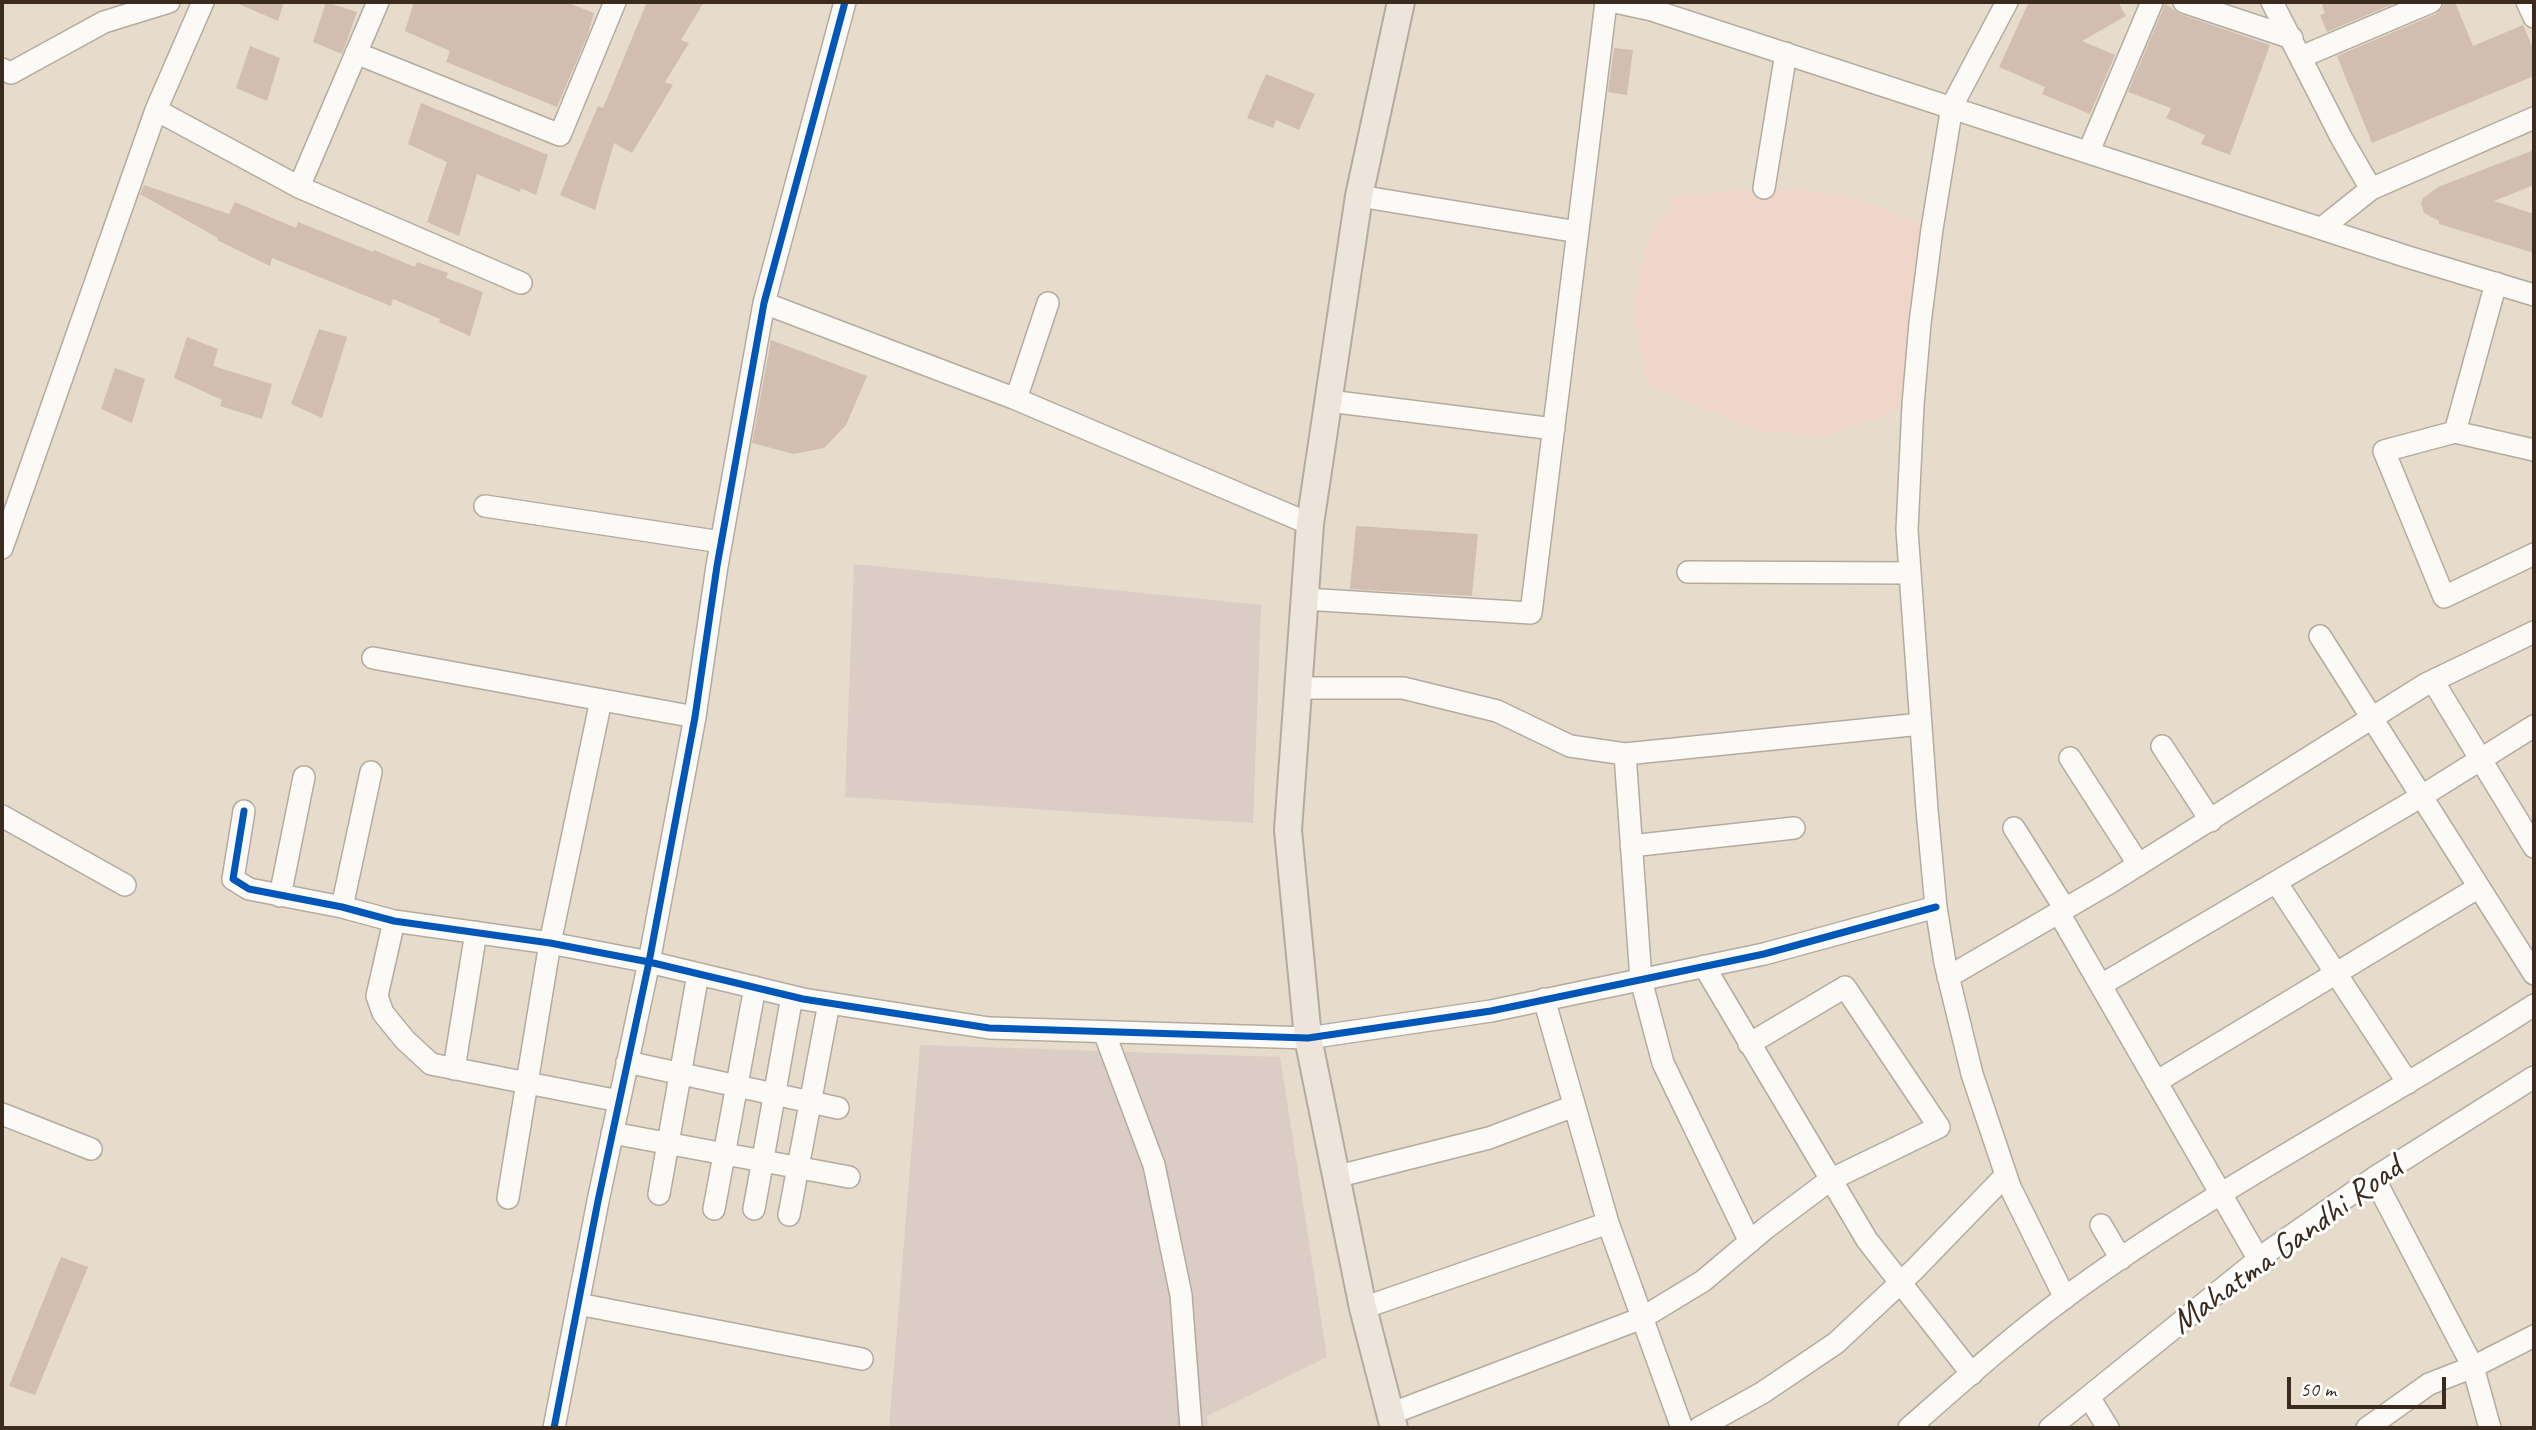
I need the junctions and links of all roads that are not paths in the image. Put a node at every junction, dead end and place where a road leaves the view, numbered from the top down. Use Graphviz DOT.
graph roads {
  1 [pos="169,2"];
  2 [pos="378,2"];
  3 [pos="845,2"];
  4 [pos="1401,2"];
  5 [pos="1606,2"];
  6 [pos="1615,2"];
  7 [pos="2007,2"];
  8 [pos="2152,2"];
  9 [pos="2184,2"];
  10 [pos="2272,2"];
  11 [pos="2431,2"];
  12 [pos="2527,2"];
  13 [pos="199,4"];
  14 [pos="607,4"];
  15 [pos="2534,17"];
  16 [pos="2296,48"];
  17 [pos="356,53"];
  18 [pos="1786,53"];
  19 [pos="2,69"];
  20 [pos="1952,106"];
  21 [pos="156,110"];
  22 [pos="2534,118"];
  23 [pos="2089,151"];
  24 [pos="299,187"];
  25 [pos="1764,188"];
  26 [pos="2371,189"];
  27 [pos="1359,196"];
  28 [pos="2322,228"];
  29 [pos="1578,232"];
  30 [pos="521,283"];
  31 [pos="2496,283"];
  32 [pos="2534,295"];
  33 [pos="764,303"];
  34 [pos="1048,303"];
  35 [pos="1016,399"];
  36 [pos="1329,401"];
  37 [pos="1554,429"];
  38 [pos="2455,432"];
  39 [pos="2534,450"];
  40 [pos="485,506"];
  41 [pos="1310,524"];
  42 [pos="721,542"];
  43 [pos="2,548"];
  44 [pos="2534,554"];
  45 [pos="1688,572"];
  46 [pos="1910,573"];
  47 [pos="1304,599"];
  48 [pos="2534,632"];
  49 [pos="2320,636"];
  50 [pos="373,658"];
  51 [pos="2433,681"];
  52 [pos="1298,688"];
  53 [pos="601,700"];
  54 [pos="695,717"];
  55 [pos="2372,718"];
  56 [pos="1921,724"];
  57 [pos="2534,726"];
  58 [pos="2162,746"];
  59 [pos="1625,754"];
  60 [pos="2070,758"];
  61 [pos="2481,759"];
  62 [pos="371,772"];
  63 [pos="304,777"];
  64 [pos="2422,796"];
  65 [pos="244,811"];
  66 [pos="2,816"];
  67 [pos="2211,821"];
  68 [pos="1794,828"];
  69 [pos="2014,828"];
  70 [pos="2534,845"];
  71 [pos="1631,846"];
  72 [pos="2139,865"];
  73 [pos="2276,882"];
  74 [pos="125,885"];
  75 [pos="2479,887"];
  76 [pos="280,896"];
  77 [pos="342,907"];
  78 [pos="1936,907"];
  79 [pos="2062,911"];
  80 [pos="394,921"];
  81 [pos="476,932"];
  82 [pos="550,943"];
  83 [pos="649,962"];
  84 [pos="1704,966"];
  85 [pos="2336,973"];
  86 [pos="698,974"];
  87 [pos="2534,974"];
  88 [pos="1948,978"];
  89 [pos="1641,979"];
  90 [pos="2101,985"];
  91 [pos="755,987"];
  92 [pos="792,996"];
  93 [pos="1544,999"];
  94 [pos="829,1003"];
  95 [pos="2534,1005"];
  96 [pos="1104,1032"];
  97 [pos="1308,1038"];
  98 [pos="1749,1044"];
  99 [pos="627,1062"];
  100 [pos="454,1069"];
  101 [pos="680,1074"];
  102 [pos="2534,1077"];
  103 [pos="2156,1082"];
  104 [pos="527,1083"];
  105 [pos="2408,1083"];
  106 [pos="737,1086"];
  107 [pos="774,1094"];
  108 [pos="619,1101"];
  109 [pos="811,1102"];
  110 [pos="1574,1106"];
  111 [pos="838,1108"];
  112 [pos="2,1114"];
  113 [pos="612,1133"];
  114 [pos="668,1144"];
  115 [pos="91,1149"];
  116 [pos="724,1154"];
  117 [pos="763,1161"];
  118 [pos="798,1168"];
  119 [pos="2006,1175"];
  120 [pos="849,1177"];
  121 [pos="1335,1177"];
  122 [pos="2374,1178"];
  123 [pos="1830,1180"];
  124 [pos="659,1194"];
  125 [pos="2221,1195"];
  126 [pos="508,1198"];
  127 [pos="713,1209"];
  128 [pos="754,1209"];
  129 [pos="789,1215"];
  130 [pos="1608,1223"];
  131 [pos="2101,1225"];
  132 [pos="1750,1242"];
  133 [pos="2121,1259"];
  134 [pos="2259,1260"];
  135 [pos="1900,1283"];
  136 [pos="2065,1298"];
  137 [pos="578,1304"];
  138 [pos="1363,1308"];
  139 [pos="1642,1318"];
  140 [pos="2534,1336"];
  141 [pos="862,1359"];
  142 [pos="2473,1367"];
  143 [pos="1972,1374"];
  144 [pos="2088,1397"];
  145 [pos="1392,1421"];
  146 [pos="554,1428"];
  147 [pos="1191,1428"];
  148 [pos="1682,1428"];
  149 [pos="1699,1428"];
  150 [pos="1909,1428"];
  151 [pos="2050,1428"];
  152 [pos="2108,1428"];
  153 [pos="2367,1428"];
  154 [pos="2490,1428"];
  1 -- 19 [label="street"];
  2 -- 17 [label="street"];
  3 -- 33 [label="street"];
  4 -- 27 [label="main road"];
  5 -- 29 [label="street"];
  6 -- 18 [label="street"];
  7 -- 20 [label="street"];
  8 -- 23 [label="street"];
  9 -- 16 [label="street"];
  10 -- 16 [label="street"];
  11 -- 16 [label="street"];
  12 -- 15 [label="street"];
  13 -- 21 [label="street"];
  14 -- 17 [label="street"];
  16 -- 26 [label="street"];
  17 -- 24 [label="street"];
  18 -- 20 [label="street"];
  18 -- 25 [label="street"];
  20 -- 23 [label="street"];
  20 -- 46 [label="street"];
  21 -- 24 [label="street"];
  21 -- 43 [label="street"];
  22 -- 26 [label="street"];
  23 -- 28 [label="street"];
  24 -- 30 [label="street"];
  26 -- 28 [label="street"];
  27 -- 29 [label="street"];
  27 -- 36 [label="main road"];
  28 -- 31 [label="street"];
  29 -- 37 [label="street"];
  31 -- 32 [label="street"];
  31 -- 38 [label="street"];
  33 -- 35 [label="street"];
  33 -- 42 [label="street"];
  34 -- 35 [label="street"];
  35 -- 41 [label="street"];
  36 -- 37 [label="street"];
  36 -- 41 [label="main road"];
  37 -- 47 [label="street"];
  38 -- 39 [label="street"];
  38 -- 44 [label="street"];
  40 -- 42 [label="street"];
  41 -- 47 [label="main road"];
  42 -- 54 [label="street"];
  45 -- 46 [label="street"];
  46 -- 56 [label="street"];
  47 -- 52 [label="main road"];
  48 -- 51 [label="street"];
  49 -- 55 [label="street"];
  50 -- 53 [label="street"];
  51 -- 55 [label="street"];
  51 -- 61 [label="street"];
  52 -- 59 [label="street"];
  52 -- 97 [label="main road"];
  53 -- 54 [label="street"];
  53 -- 82 [label="street"];
  54 -- 83 [label="street"];
  55 -- 64 [label="street"];
  55 -- 67 [label="street"];
  56 -- 59 [label="street"];
  56 -- 78 [label="street"];
  57 -- 61 [label="street"];
  58 -- 67 [label="street"];
  59 -- 71 [label="street"];
  60 -- 72 [label="street"];
  61 -- 64 [label="street"];
  61 -- 70 [label="street"];
  62 -- 77 [label="street"];
  63 -- 76 [label="street"];
  64 -- 73 [label="street"];
  64 -- 75 [label="street"];
  65 -- 76 [label="street"];
  66 -- 74 [label="street"];
  67 -- 72 [label="street"];
  68 -- 71 [label="street"];
  69 -- 79 [label="street"];
  71 -- 89 [label="street"];
  72 -- 79 [label="street"];
  73 -- 85 [label="street"];
  73 -- 90 [label="street"];
  75 -- 85 [label="street"];
  75 -- 87 [label="street"];
  76 -- 77 [label="street"];
  77 -- 80 [label="street"];
  78 -- 84 [label="street"];
  78 -- 88 [label="street"];
  79 -- 88 [label="street"];
  79 -- 90 [label="street"];
  80 -- 81 [label="street"];
  80 -- 100 [label="street"];
  81 -- 82 [label="street"];
  81 -- 100 [label="street"];
  82 -- 83 [label="street"];
  82 -- 104 [label="street"];
  83 -- 86 [label="street"];
  83 -- 99 [label="street"];
  84 -- 89 [label="street"];
  84 -- 98 [label="street"];
  85 -- 103 [label="street"];
  85 -- 105 [label="street"];
  86 -- 91 [label="street"];
  86 -- 101 [label="street"];
  88 -- 119 [label="street"];
  89 -- 93 [label="street"];
  89 -- 132 [label="street"];
  90 -- 103 [label="street"];
  91 -- 92 [label="street"];
  91 -- 106 [label="street"];
  92 -- 94 [label="street"];
  92 -- 107 [label="street"];
  93 -- 97 [label="street"];
  93 -- 110 [label="street"];
  94 -- 96 [label="street"];
  94 -- 109 [label="street"];
  95 -- 105 [label="street"];
  96 -- 97 [label="street"];
  96 -- 147 [label="street"];
  97 -- 121 [label="main road"];
  98 -- 123 [label="street"];
  98 -- 123 [label="street"];
  99 -- 101 [label="street"];
  99 -- 108 [label="street"];
  100 -- 104 [label="street"];
  101 -- 106 [label="street"];
  101 -- 114 [label="street"];
  102 -- 122 [label="street, Mahatma Gandhi Road"];
  103 -- 125 [label="street"];
  104 -- 108 [label="street"];
  104 -- 126 [label="street"];
  105 -- 125 [label="street"];
  106 -- 107 [label="street"];
  106 -- 116 [label="street"];
  107 -- 109 [label="street"];
  107 -- 117 [label="street"];
  108 -- 113 [label="street"];
  109 -- 111 [label="street"];
  109 -- 118 [label="street"];
  110 -- 121 [label="street"];
  110 -- 130 [label="street"];
  112 -- 115 [label="street"];
  113 -- 114 [label="street"];
  113 -- 137 [label="street"];
  114 -- 116 [label="street"];
  114 -- 124 [label="street"];
  116 -- 117 [label="street"];
  116 -- 127 [label="street"];
  117 -- 118 [label="street"];
  117 -- 128 [label="street"];
  118 -- 120 [label="street"];
  118 -- 129 [label="street"];
  119 -- 135 [label="street"];
  119 -- 136 [label="street"];
  121 -- 138 [label="main road"];
  122 -- 134 [label="street, Mahatma Gandhi Road"];
  122 -- 142 [label="street"];
  123 -- 132 [label="street"];
  123 -- 135 [label="street"];
  125 -- 133 [label="street"];
  125 -- 134 [label="street"];
  130 -- 138 [label="street"];
  130 -- 139 [label="street"];
  131 -- 133 [label="street"];
  132 -- 139 [label="street"];
  133 -- 136 [label="street"];
  134 -- 144 [label="street, Mahatma Gandhi Road"];
  135 -- 143 [label="street"];
  135 -- 149 [label="street"];
  136 -- 143 [label="street"];
  137 -- 141 [label="street"];
  137 -- 146 [label="street"];
  138 -- 145 [label="main road"];
  139 -- 145 [label="street"];
  139 -- 148 [label="street"];
  140 -- 142 [label="street"];
  142 -- 153 [label="street"];
  142 -- 154 [label="street"];
  143 -- 150 [label="street"];
  144 -- 151 [label="street, Mahatma Gandhi Road"];
  144 -- 152 [label="street"];
}
